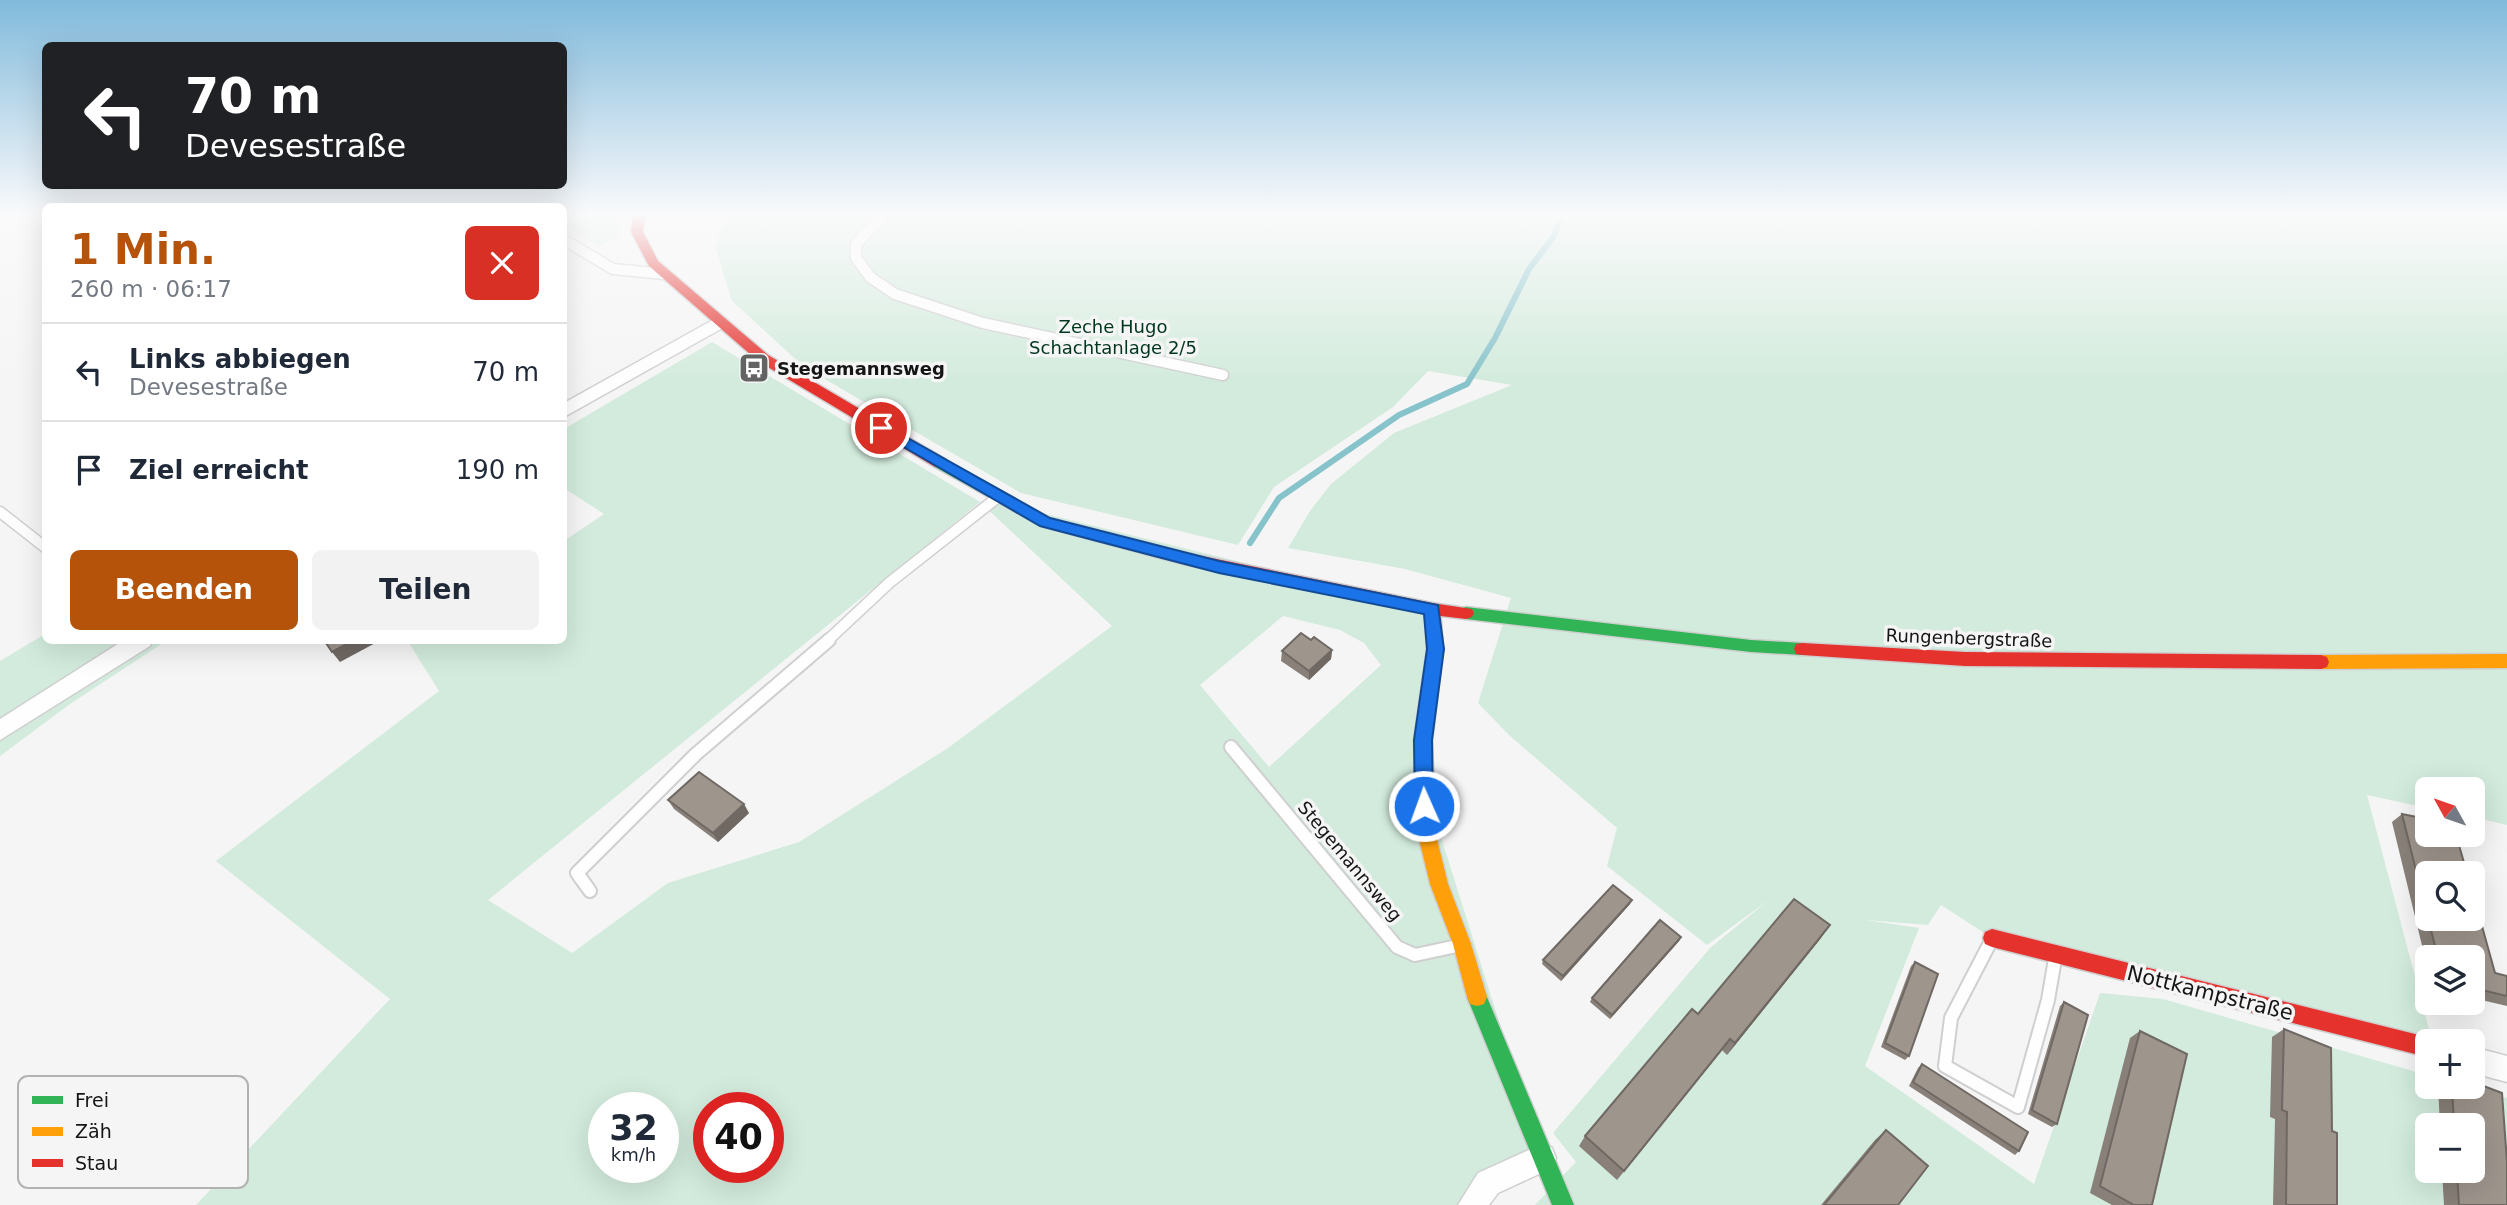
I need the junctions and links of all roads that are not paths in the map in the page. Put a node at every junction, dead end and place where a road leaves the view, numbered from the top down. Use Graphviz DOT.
graph roads {
  1 [pos="626,270"];
  2 [pos="661,270"];
  3 [pos="865,270"];
  4 [pos="664,274"];
  5 [pos="720,322"];
  6 [pos="1223,375"];
  7 [pos="567,409"];
  8 [pos="998,497"];
  9 [pos="0,512"];
  10 [pos="42,545"];
  11 [pos="1432,610"];
  12 [pos="136,644"];
  13 [pos="2507,661"];
  14 [pos="0,731"];
  15 [pos="1231,747"];
  16 [pos="590,891"];
  17 [pos="1992,938"];
  18 [pos="1462,944"];
  19 [pos="2056,954"];
  20 [pos="2415,1044"];
  21 [pos="2485,1063"];
  22 [pos="2507,1069"];
  23 [pos="1542,1158"];
  24 [pos="1472,1205"];
  25 [pos="1563,1205"];
  1 -- 4 [label="lane"];
  2 -- 4 [label="street, Rungenbergstraße"];
  3 -- 6 [label="lane"];
  4 -- 5 [label="street, Rungenbergstraße"];
  5 -- 7 [label="street"];
  5 -- 8 [label="street, Rungenbergstraße"];
  8 -- 11 [label="street, Rungenbergstraße"];
  8 -- 16 [label="lane"];
  9 -- 10 [label="lane"];
  11 -- 13 [label="street, Rungenbergstraße"];
  11 -- 18 [label="street"];
  12 -- 14 [label="street"];
  15 -- 18 [label="lane, Stegemannsweg"];
  17 -- 19 [label="street, Nottkampstraße"];
  17 -- 19 [label="lane"];
  18 -- 23 [label="street"];
  19 -- 20 [label="street, Nottkampstraße"];
  21 -- 22 [label="street"];
  23 -- 24 [label="street"];
  23 -- 25 [label="street"];
}
